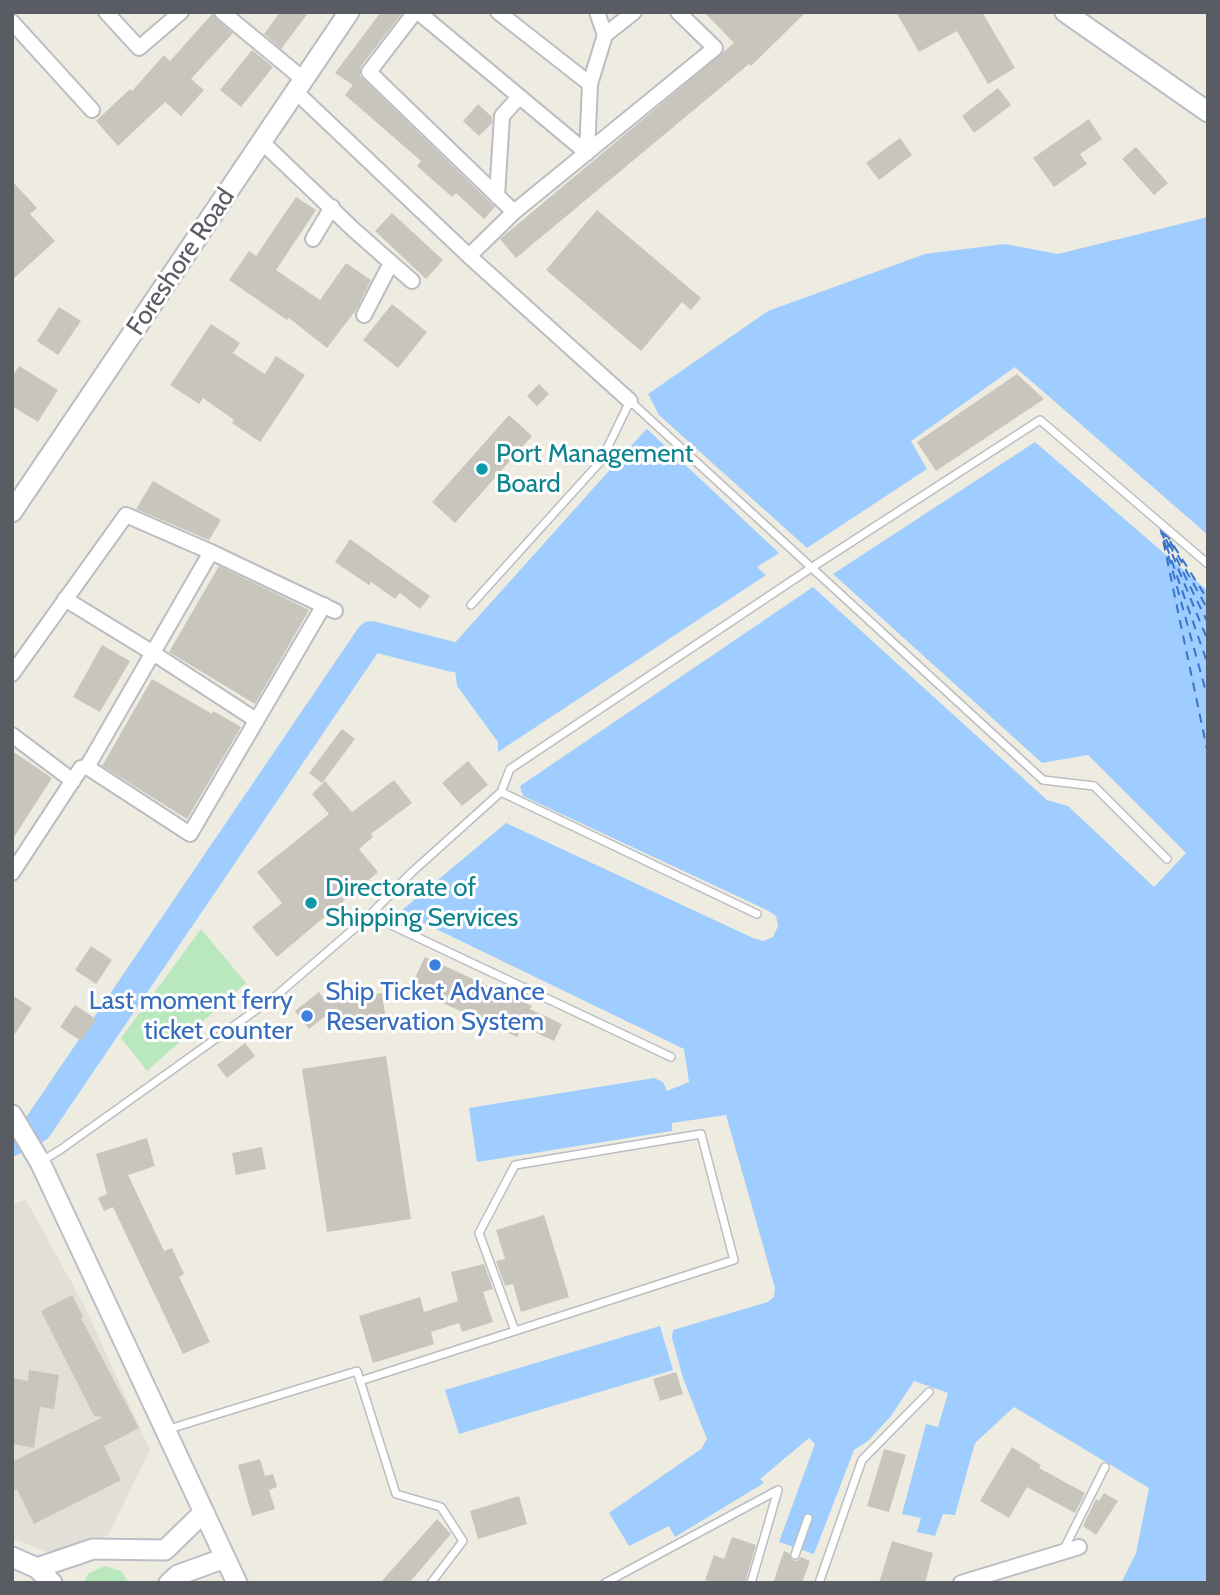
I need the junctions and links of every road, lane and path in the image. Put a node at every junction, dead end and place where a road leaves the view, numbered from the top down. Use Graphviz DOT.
graph roads {
  1 [pos="106,12"];
  2 [pos="181,12"];
  3 [pos="222,12"];
  4 [pos="349,12"];
  5 [pos="416,12"];
  6 [pos="498,12"];
  7 [pos="597,12"];
  8 [pos="634,12"];
  9 [pos="678,12"];
  10 [pos="1065,12"];
  11 [pos="12,22"];
  12 [pos="605,35"];
  13 [pos="590,84"];
  14 [pos="299,85"];
  15 [pos="519,97"];
  16 [pos="92,110"];
  17 [pos="1208,112"];
  18 [pos="262,142"];
  19 [pos="587,153"];
  20 [pos="497,196"];
  21 [pos="332,207"];
  22 [pos="514,212"];
  23 [pos="313,239"];
  24 [pos="469,256"];
  25 [pos="391,263"];
  26 [pos="412,281"];
  27 [pos="364,315"];
  28 [pos="630,401"];
  29 [pos="12,512"];
  30 [pos="211,552"];
  31 [pos="1208,564"];
  32 [pos="811,568"];
  33 [pos="65,599"];
  34 [pos="471,606"];
  35 [pos="153,653"];
  36 [pos="12,674"];
  37 [pos="257,720"];
  38 [pos="12,735"];
  39 [pos="87,767"];
  40 [pos="74,780"];
  41 [pos="501,792"];
  42 [pos="1167,859"];
  43 [pos="12,873"];
  44 [pos="757,914"];
  45 [pos="370,915"];
  46 [pos="671,1057"];
  47 [pos="15,1120"];
  48 [pos="36,1155"];
  49 [pos="515,1331"];
  50 [pos="360,1381"];
  51 [pos="929,1392"];
  52 [pos="166,1431"];
  53 [pos="1105,1467"];
  54 [pos="204,1512"];
  55 [pos="808,1518"];
  56 [pos="1079,1547"];
  57 [pos="1062,1552"];
  58 [pos="795,1555"];
  59 [pos="12,1557"];
  60 [pos="225,1558"];
  61 [pos="37,1568"];
  62 [pos="52,1583"];
  63 [pos="169,1583"];
  64 [pos="237,1583"];
  65 [pos="431,1583"];
  66 [pos="605,1583"];
  67 [pos="751,1583"];
  68 [pos="818,1583"];
  69 [pos="961,1583"];
  1 -- 2 [label="street"];
  3 -- 14 [label="street"];
  4 -- 14 [label="street, Foreshore Road"];
  5 -- 15 [label="street"];
  5 -- 20 [label="street"];
  6 -- 13 [label="street"];
  7 -- 12 [label="street"];
  8 -- 12 [label="street"];
  9 -- 19 [label="street"];
  10 -- 17 [label="street"];
  11 -- 16 [label="street"];
  12 -- 13 [label="street"];
  13 -- 19 [label="street"];
  14 -- 18 [label="street, Foreshore Road"];
  14 -- 24 [label="street"];
  15 -- 19 [label="street"];
  15 -- 20 [label="street"];
  18 -- 21 [label="street"];
  18 -- 29 [label="street, Foreshore Road"];
  19 -- 22 [label="street"];
  20 -- 22 [label="street"];
  21 -- 23 [label="street"];
  21 -- 25 [label="street"];
  22 -- 24 [label="street"];
  24 -- 28 [label="street"];
  25 -- 26 [label="street"];
  25 -- 27 [label="street"];
  28 -- 32 [label="lane"];
  28 -- 34 [label="lane"];
  30 -- 33 [label="street"];
  30 -- 35 [label="street"];
  30 -- 37 [label="street"];
  31 -- 32 [label="lane"];
  32 -- 41 [label="lane"];
  32 -- 42 [label="lane"];
  33 -- 35 [label="street"];
  33 -- 36 [label="street"];
  35 -- 37 [label="street"];
  35 -- 39 [label="street"];
  37 -- 39 [label="street"];
  38 -- 40 [label="street"];
  39 -- 40 [label="street"];
  40 -- 43 [label="street"];
  41 -- 44 [label="lane"];
  41 -- 45 [label="lane"];
  45 -- 46 [label="lane"];
  45 -- 48 [label="lane"];
  47 -- 48 [label="street"];
  48 -- 52 [label="street"];
  49 -- 49 [label="lane"];
  49 -- 50 [label="lane"];
  50 -- 52 [label="lane"];
  50 -- 65 [label="lane"];
  51 -- 68 [label="lane"];
  52 -- 54 [label="street"];
  53 -- 57 [label="lane"];
  54 -- 60 [label="street"];
  54 -- 61 [label="street"];
  55 -- 58 [label="lane"];
  56 -- 57 [label="street"];
  57 -- 69 [label="street"];
  59 -- 61 [label="street"];
  60 -- 63 [label="street"];
  60 -- 64 [label="street"];
  61 -- 62 [label="street"];
  66 -- 67 [label="lane"];
}
